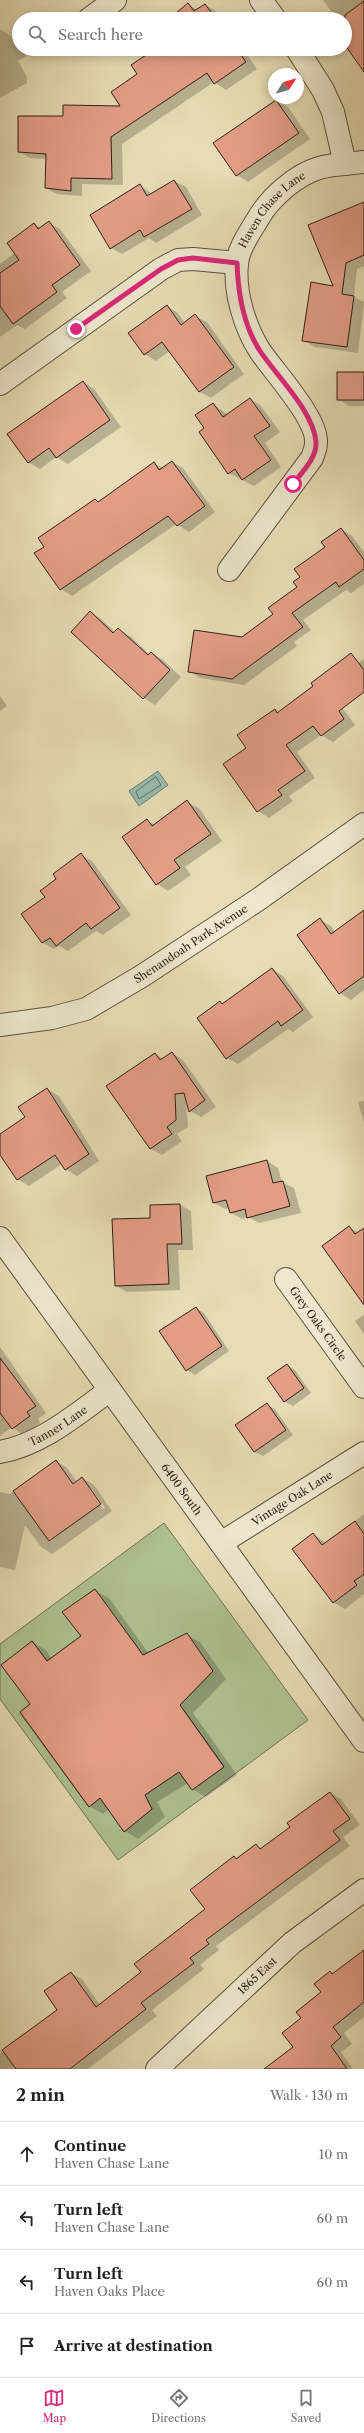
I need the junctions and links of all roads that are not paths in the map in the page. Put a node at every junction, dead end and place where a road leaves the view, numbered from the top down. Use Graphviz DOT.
graph roads {
  1 [pos="115,0"];
  2 [pos="260,0"];
  3 [pos="99,12"];
  4 [pos="269,12"];
  5 [pos="301,56"];
  6 [pos="355,163"];
  7 [pos="237,263"];
  8 [pos="0,384"];
  9 [pos="229,570"];
  10 [pos="364,824"];
  11 [pos="0,1025"];
  12 [pos="0,1238"];
  13 [pos="286,1279"];
  14 [pos="364,1387"];
  15 [pos="110,1390"];
  16 [pos="0,1452"];
  17 [pos="364,1453"];
  18 [pos="221,1543"];
  19 [pos="364,1741"];
  20 [pos="364,1890"];
  21 [pos="157,2069"];
  1 -- 3 [label="street"];
  2 -- 4 [label="street"];
  5 -- 6 [label="street"];
  6 -- 7 [label="street, Haven Chase Lane"];
  7 -- 8 [label="street"];
  7 -- 9 [label="street, Haven Chase Lane"];
  10 -- 11 [label="street, Shenandoah Park Avenue"];
  12 -- 15 [label="street, 6400 South"];
  13 -- 14 [label="street, Grey Oaks Circle"];
  15 -- 16 [label="street, Tanner Lane"];
  15 -- 18 [label="street, 6400 South"];
  17 -- 18 [label="street, Vintage Oak Lane"];
  18 -- 19 [label="street, 6400 South"];
  20 -- 21 [label="street, 1865 East"];
}
